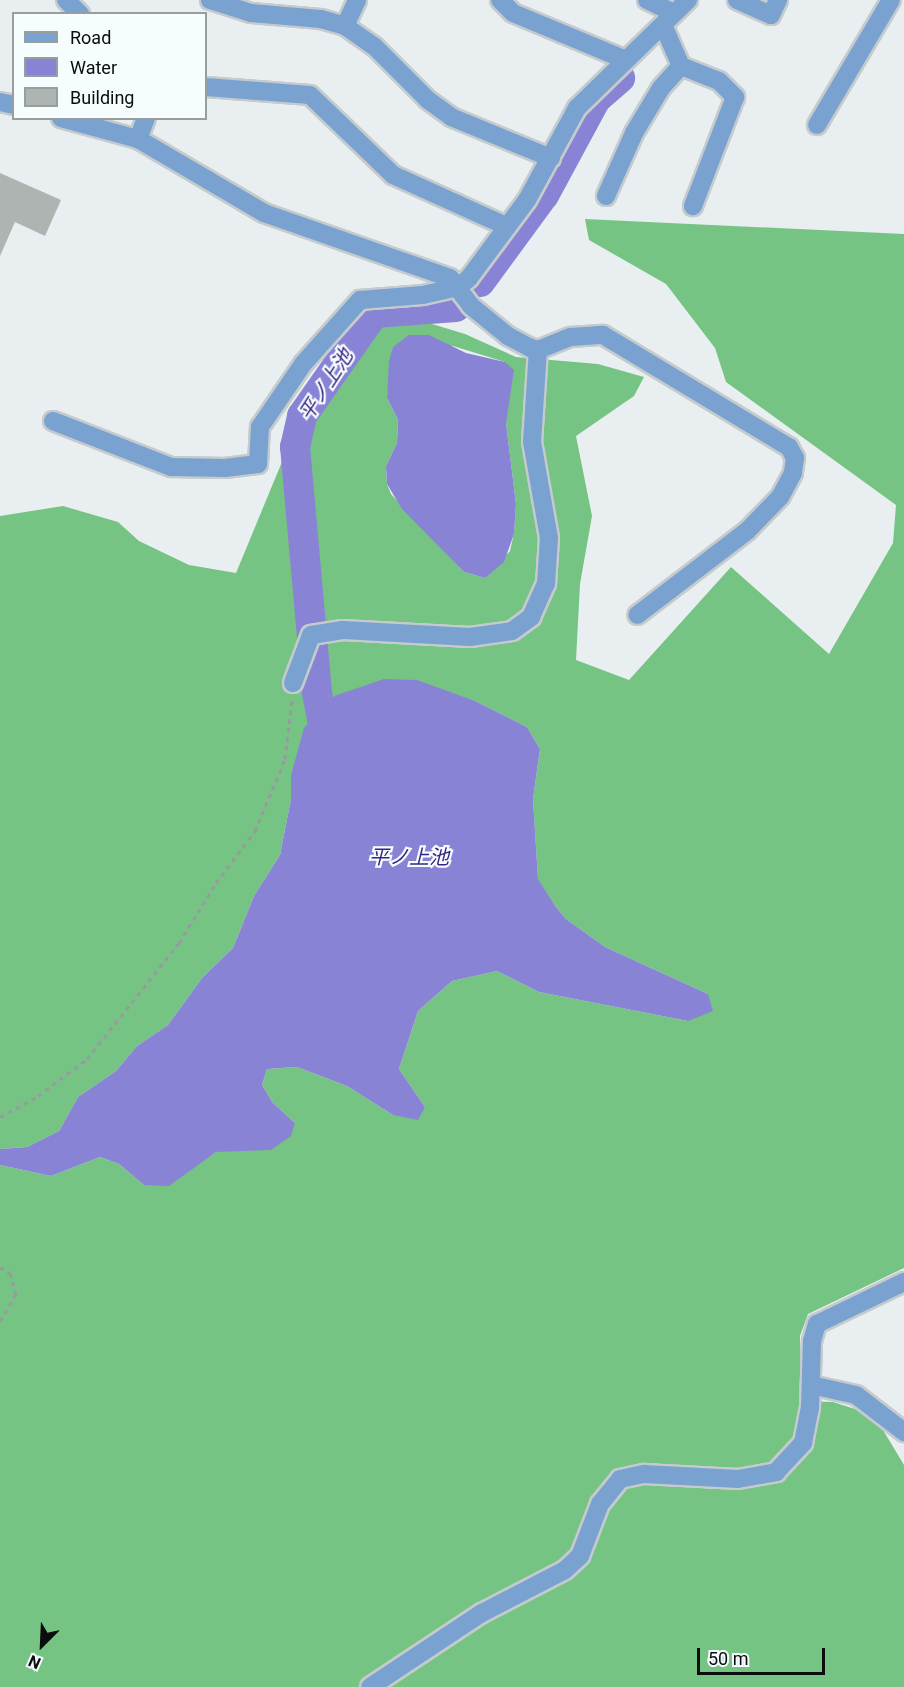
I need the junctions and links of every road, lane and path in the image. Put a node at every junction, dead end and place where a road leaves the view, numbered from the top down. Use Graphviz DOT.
graph roads {
  1 [pos="66,0"];
  2 [pos="210,0"];
  3 [pos="357,0"];
  4 [pos="500,0"];
  5 [pos="646,0"];
  6 [pos="688,0"];
  7 [pos="778,0"];
  8 [pos="891,0"];
  9 [pos="738,1"];
  10 [pos="78,12"];
  11 [pos="669,19"];
  12 [pos="345,27"];
  13 [pos="677,57"];
  14 [pos="626,60"];
  15 [pos="207,87"];
  16 [pos="68,120"];
  17 [pos="145,120"];
  18 [pos="817,125"];
  19 [pos="138,140"];
  20 [pos="551,158"];
  21 [pos="606,196"];
  22 [pos="693,206"];
  23 [pos="506,226"];
  24 [pos="458,287"];
  25 [pos="538,350"];
  26 [pos="53,421"];
  27 [pos="637,615"];
  28 [pos="293,683"];
  29 [pos="0,1117"];
  30 [pos="0,1267"];
  31 [pos="904,1282"];
  32 [pos="0,1322"];
  33 [pos="811,1385"];
  34 [pos="904,1432"];
  35 [pos="370,1687"];
  1 -- 10 [label="street"];
  2 -- 12 [label="street"];
  3 -- 12 [label="street"];
  4 -- 14 [label="street"];
  5 -- 11 [label="street"];
  6 -- 11 [label="street"];
  7 -- 9 [label="street"];
  8 -- 18 [label="street"];
  11 -- 13 [label="street"];
  11 -- 14 [label="street"];
  12 -- 20 [label="street"];
  13 -- 21 [label="street"];
  13 -- 22 [label="street"];
  14 -- 20 [label="street"];
  15 -- 23 [label="street"];
  16 -- 19 [label="street"];
  17 -- 19 [label="street"];
  19 -- 24 [label="street"];
  20 -- 23 [label="street"];
  23 -- 24 [label="street"];
  24 -- 25 [label="street"];
  24 -- 26 [label="street"];
  25 -- 27 [label="street"];
  25 -- 28 [label="street"];
  28 -- 29 [label="path"];
  30 -- 32 [label="path"];
  31 -- 33 [label="street"];
  33 -- 34 [label="street"];
  33 -- 35 [label="street"];
}
